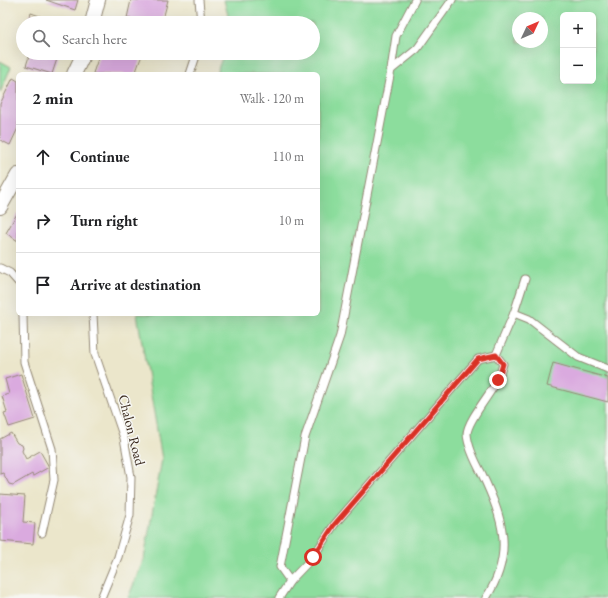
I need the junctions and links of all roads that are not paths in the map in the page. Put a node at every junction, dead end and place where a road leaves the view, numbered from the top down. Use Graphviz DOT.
graph roads {
  1 [pos="98,0"];
  2 [pos="199,0"];
  3 [pos="415,0"];
  4 [pos="452,0"];
  5 [pos="94,16"];
  6 [pos="200,16"];
  7 [pos="81,60"];
  8 [pos="195,60"];
  9 [pos="391,70"];
  10 [pos="75,72"];
  11 [pos="191,72"];
  12 [pos="16,179"];
  13 [pos="0,207"];
  14 [pos="0,268"];
  15 [pos="525,279"];
  16 [pos="16,280"];
  17 [pos="514,313"];
  18 [pos="23,316"];
  19 [pos="93,316"];
  20 [pos="496,355"];
  21 [pos="608,369"];
  22 [pos="42,533"];
  23 [pos="290,581"];
  24 [pos="101,598"];
  25 [pos="278,598"];
  26 [pos="486,598"];
  1 -- 5 [label="street"];
  2 -- 6 [label="lane"];
  3 -- 9 [label="lane"];
  4 -- 9 [label="lane"];
  7 -- 10 [label="street"];
  8 -- 11 [label="lane"];
  9 -- 23 [label="lane"];
  12 -- 13 [label="street"];
  14 -- 16 [label="lane"];
  15 -- 17 [label="lane"];
  17 -- 20 [label="lane"];
  17 -- 21 [label="lane"];
  18 -- 22 [label="lane"];
  19 -- 24 [label="lane, Chalon Road"];
  20 -- 23 [label="lane"];
  20 -- 26 [label="lane"];
  23 -- 25 [label="lane"];
}
